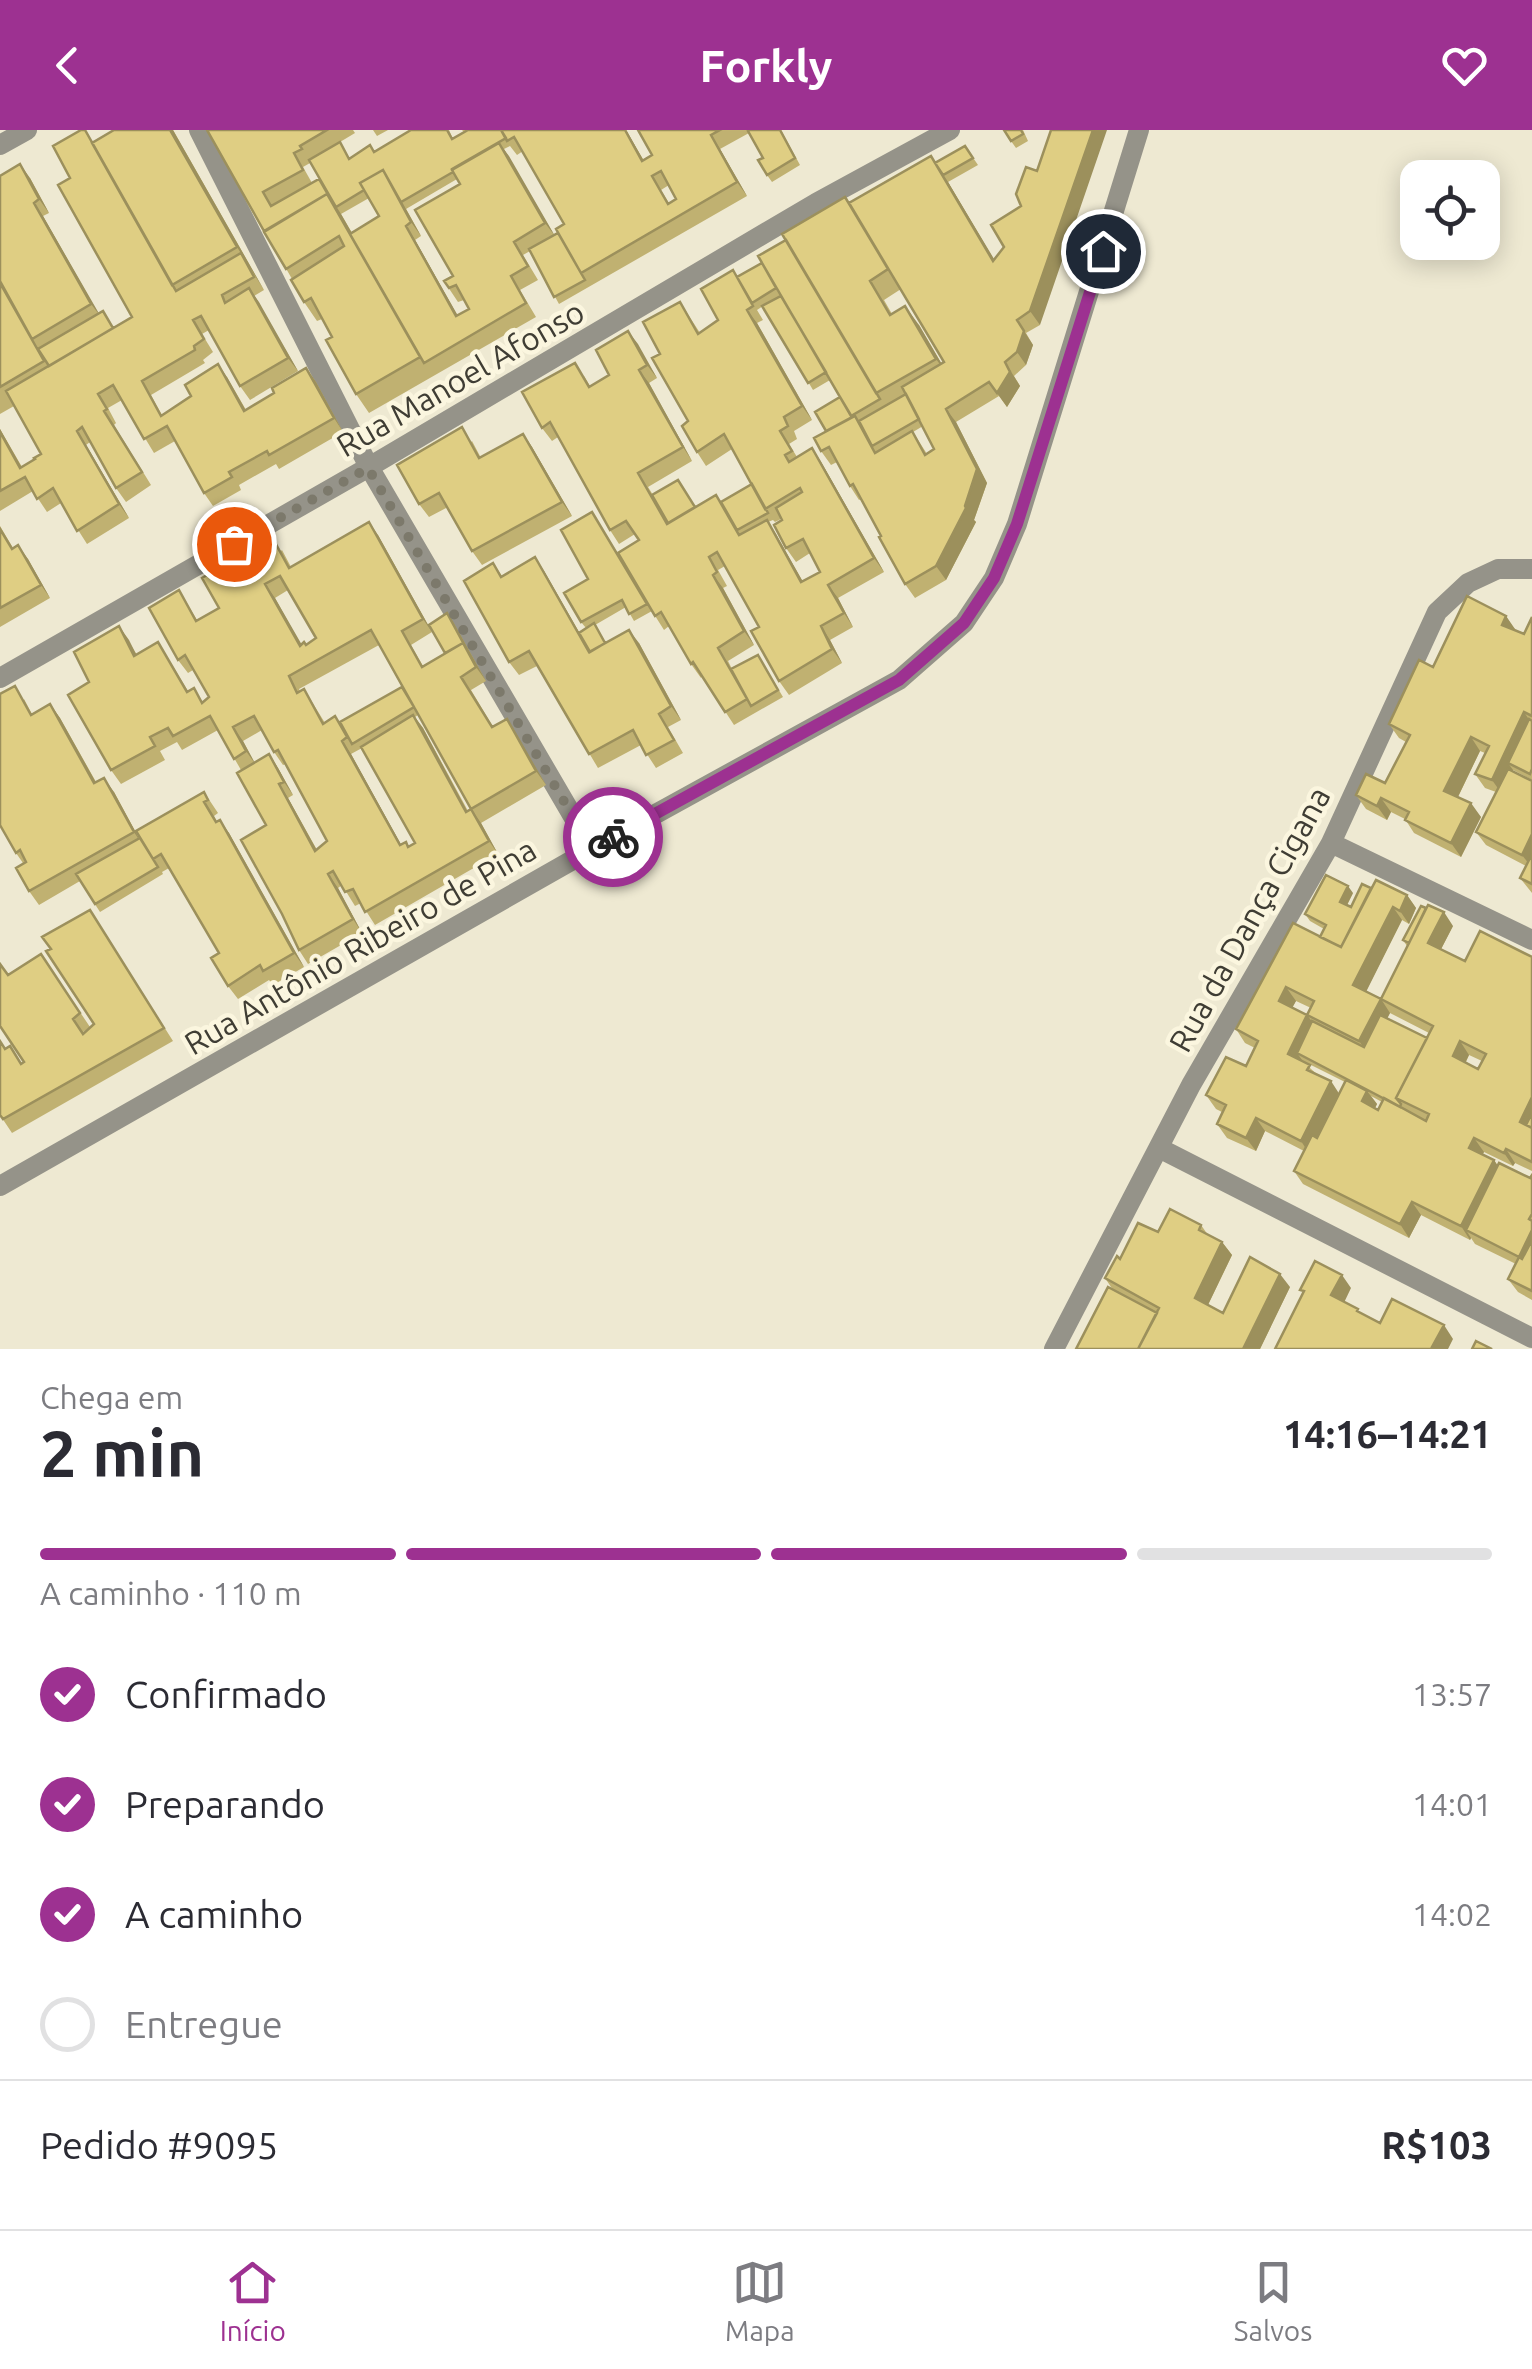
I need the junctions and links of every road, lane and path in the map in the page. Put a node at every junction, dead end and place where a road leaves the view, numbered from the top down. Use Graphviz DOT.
graph roads {
  1 [pos="27,130"];
  2 [pos="200,130"];
  3 [pos="950,130"];
  4 [pos="1139,130"];
  5 [pos="0,145"];
  6 [pos="368,468"];
  7 [pos="1532,569"];
  8 [pos="0,678"];
  9 [pos="1332,843"];
  10 [pos="592,849"];
  11 [pos="1532,940"];
  12 [pos="1159,1148"];
  13 [pos="0,1186"];
  14 [pos="1532,1338"];
  15 [pos="1054,1349"];
  1 -- 5 [label="street"];
  2 -- 6 [label="street"];
  3 -- 6 [label="street, Rua Manoel Afonso"];
  4 -- 10 [label="street, Rua Antônio Ribeiro de Pina"];
  6 -- 8 [label="street, Rua Manoel Afonso"];
  6 -- 10 [label="street"];
  7 -- 9 [label="street, Rua da Dança Cigana"];
  9 -- 11 [label="street"];
  9 -- 12 [label="street, Rua da Dança Cigana"];
  10 -- 13 [label="street, Rua Antônio Ribeiro de Pina"];
  12 -- 14 [label="street"];
  12 -- 15 [label="street, Rua da Dança Cigana"];
}
